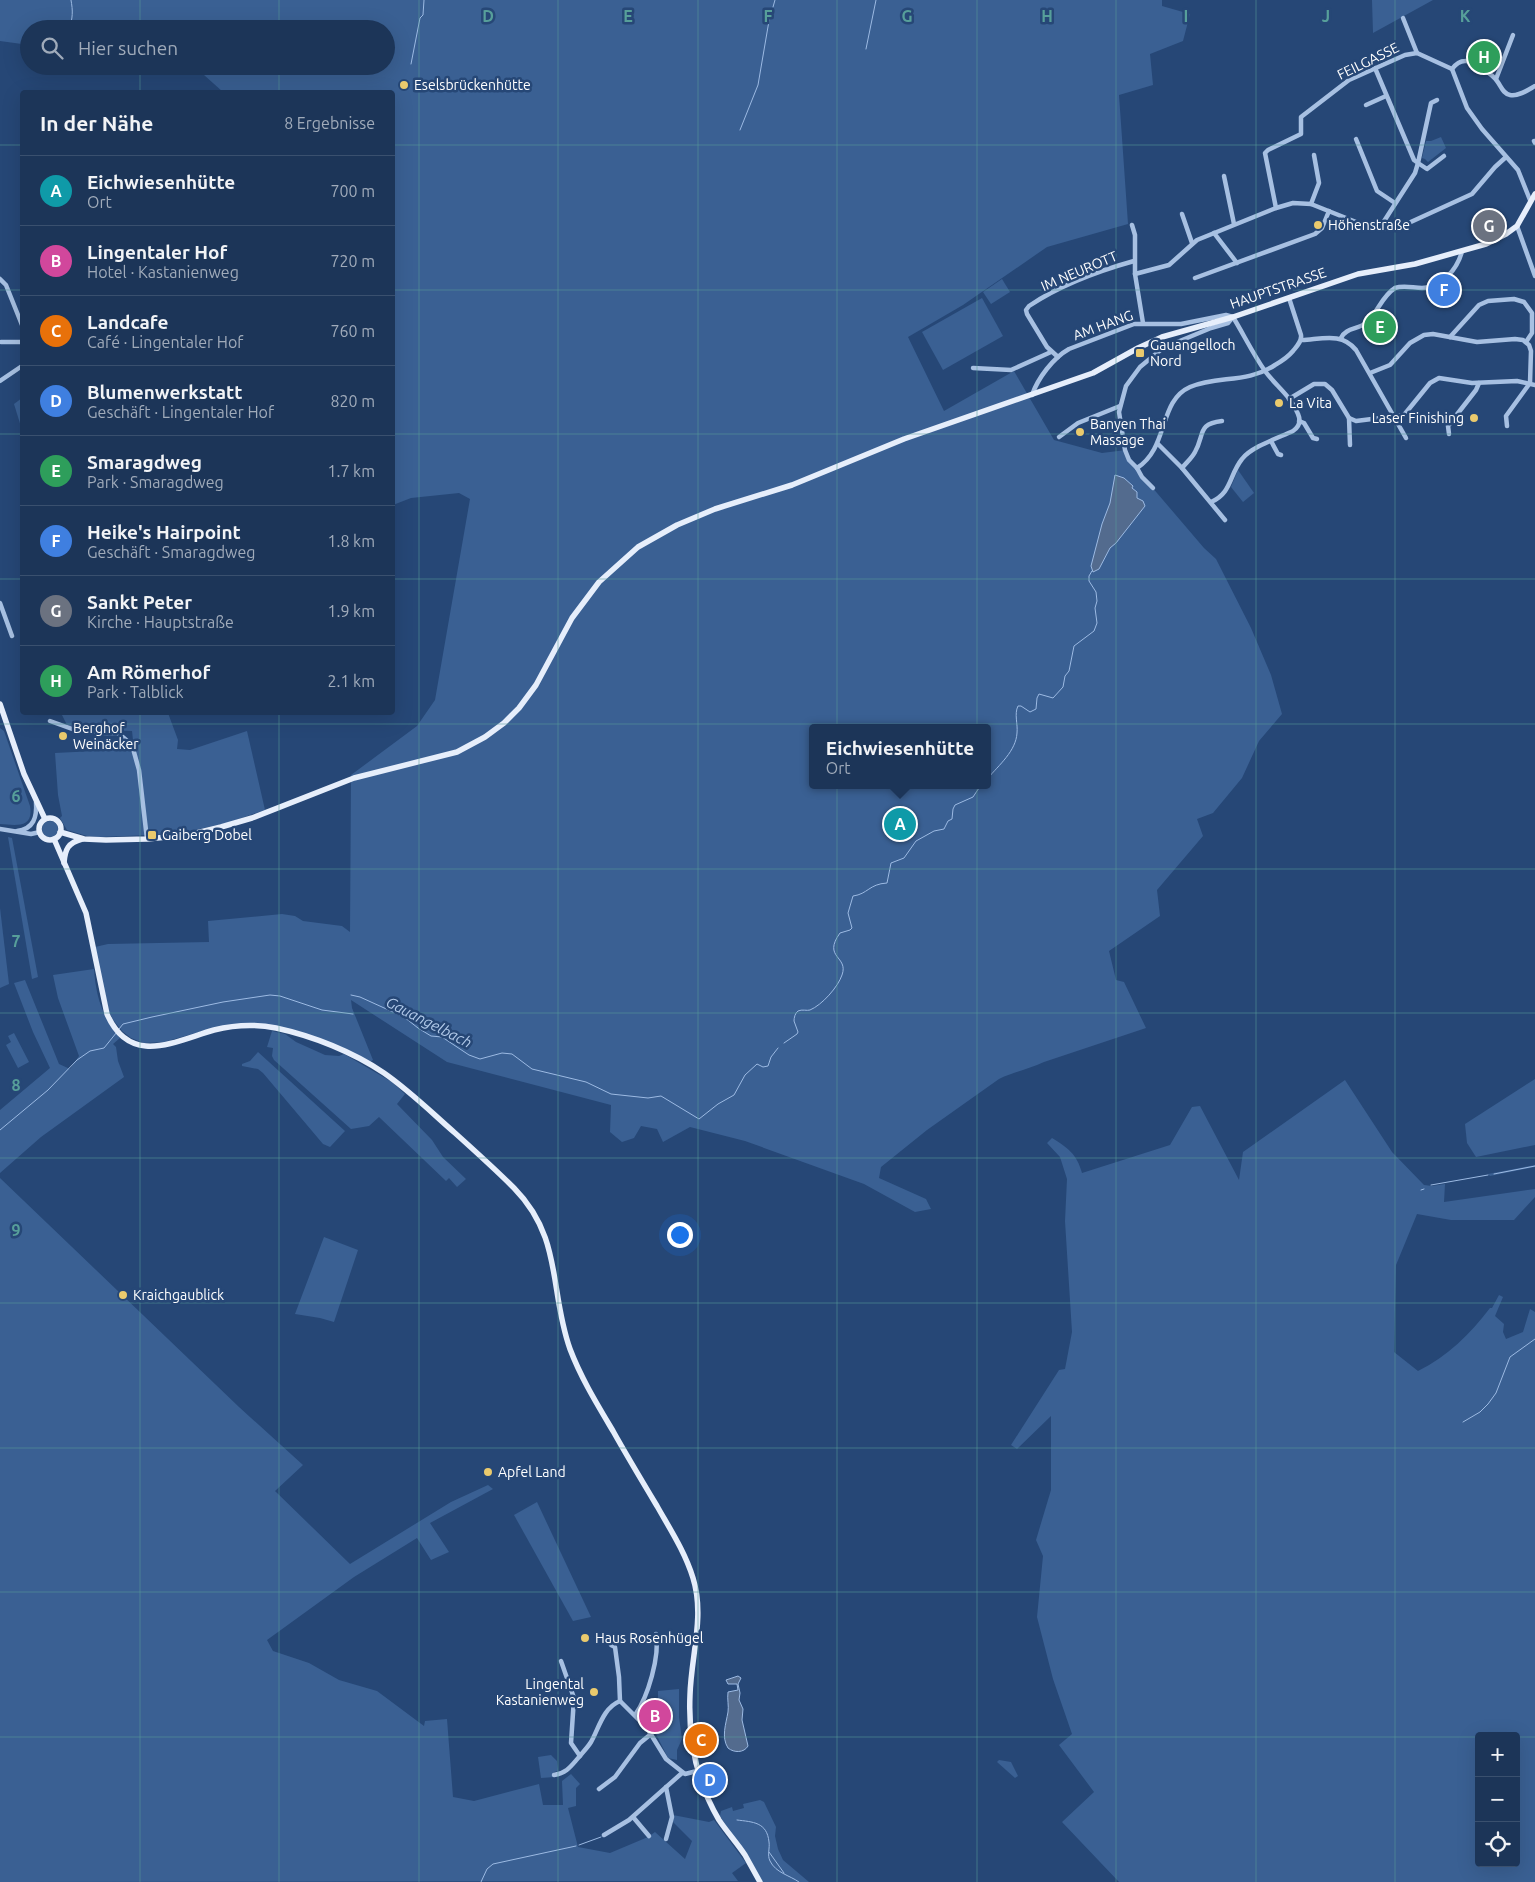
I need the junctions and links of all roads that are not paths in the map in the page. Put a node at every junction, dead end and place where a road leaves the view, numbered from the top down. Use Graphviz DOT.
graph roads {
  1 [pos="1403,18"];
  2 [pos="1513,36"];
  3 [pos="1417,53"];
  4 [pos="1375,68"];
  5 [pos="1452,69"];
  6 [pos="1496,79"];
  7 [pos="1535,86"];
  8 [pos="1386,96"];
  9 [pos="1437,100"];
  10 [pos="1366,105"];
  11 [pos="1356,139"];
  12 [pos="1314,155"];
  13 [pos="1444,156"];
  14 [pos="1506,157"];
  15 [pos="1418,163"];
  16 [pos="1224,176"];
  17 [pos="1535,194"];
  18 [pos="1395,203"];
  19 [pos="1531,203"];
  20 [pos="1311,204"];
  21 [pos="1276,208"];
  22 [pos="1329,211"];
  23 [pos="1182,214"];
  24 [pos="1234,224"];
  25 [pos="1132,225"];
  26 [pos="1517,226"];
  27 [pos="1379,229"];
  28 [pos="1214,233"];
  29 [pos="1192,243"];
  30 [pos="1462,251"];
  31 [pos="1134,261"];
  32 [pos="1237,263"];
  33 [pos="1135,274"];
  34 [pos="1535,276"];
  35 [pos="1195,278"];
  36 [pos="0,279"];
  37 [pos="1289,298"];
  38 [pos="1233,317"];
  39 [pos="20,320"];
  40 [pos="1143,323"];
  41 [pos="1340,338"];
  42 [pos="1450,338"];
  43 [pos="1302,340"];
  44 [pos="1,342"];
  45 [pos="20,342"];
  46 [pos="1526,342"];
  47 [pos="1050,352"];
  48 [pos="1058,357"];
  49 [pos="20,367"];
  50 [pos="973,368"];
  51 [pos="1265,371"];
  52 [pos="1370,373"];
  53 [pos="0,381"];
  54 [pos="1479,383"];
  55 [pos="1533,384"];
  56 [pos="1032,395"];
  57 [pos="1289,399"];
  58 [pos="1120,406"];
  59 [pos="1394,416"];
  60 [pos="1348,418"];
  61 [pos="1222,421"];
  62 [pos="1299,421"];
  63 [pos="1507,426"];
  64 [pos="1449,434"];
  65 [pos="1059,437"];
  66 [pos="1406,438"];
  67 [pos="1317,439"];
  68 [pos="1271,441"];
  69 [pos="1158,444"];
  70 [pos="1350,445"];
  71 [pos="1281,456"];
  72 [pos="1137,468"];
  73 [pos="1182,468"];
  74 [pos="1153,488"];
  75 [pos="1211,502"];
  76 [pos="1225,520"];
  77 [pos="0,603"];
  78 [pos="12,636"];
  79 [pos="0,704"];
  80 [pos="2,718"];
  81 [pos="50,721"];
  82 [pos="36,801"];
  83 [pos="45,819"];
  84 [pos="0,829"];
  85 [pos="16,831"];
  86 [pos="40,832"];
  87 [pos="60,832"];
  88 [pos="84,838"];
  89 [pos="54,839"];
  90 [pos="147,839"];
  91 [pos="64,865"];
  92 [pos="656,1634"];
  93 [pos="611,1645"];
  94 [pos="561,1661"];
  95 [pos="620,1701"];
  96 [pos="635,1715"];
  97 [pos="651,1734"];
  98 [pos="580,1756"];
  99 [pos="697,1771"];
  100 [pos="682,1773"];
  101 [pos="554,1775"];
  102 [pos="666,1787"];
  103 [pos="600,1788"];
  104 [pos="633,1817"];
  105 [pos="604,1835"];
  106 [pos="649,1836"];
  107 [pos="666,1839"];
  108 [pos="760,1882"];
  1 -- 3 [label="street"];
  2 -- 6 [label="street"];
  3 -- 4 [label="street, FEILGASSE"];
  3 -- 5 [label="street, FEILGASSE"];
  4 -- 8 [label="street"];
  4 -- 21 [label="street, FEILGASSE"];
  5 -- 6 [label="street"];
  5 -- 14 [label="street"];
  6 -- 7 [label="street"];
  8 -- 10 [label="street"];
  8 -- 15 [label="street"];
  9 -- 15 [label="street"];
  11 -- 18 [label="street"];
  12 -- 20 [label="street"];
  13 -- 15 [label="street"];
  14 -- 19 [label="street"];
  14 -- 27 [label="street"];
  15 -- 18 [label="street"];
  16 -- 24 [label="street"];
  17 -- 19 [label="main road"];
  18 -- 27 [label="street"];
  19 -- 26 [label="main road"];
  20 -- 21 [label="street"];
  20 -- 22 [label="street"];
  21 -- 24 [label="street"];
  22 -- 27 [label="street"];
  22 -- 32 [label="street"];
  23 -- 29 [label="street"];
  24 -- 28 [label="street"];
  25 -- 31 [label="street, IM NEUROTT"];
  26 -- 30 [label="main road, HAUPTSTRASSE"];
  26 -- 34 [label="street"];
  28 -- 29 [label="street"];
  28 -- 32 [label="street"];
  29 -- 33 [label="street"];
  30 -- 37 [label="main road, HAUPTSTRASSE"];
  30 -- 41 [label="street"];
  31 -- 33 [label="street, IM NEUROTT"];
  31 -- 47 [label="street, IM NEUROTT"];
  32 -- 35 [label="street"];
  33 -- 40 [label="street, IM NEUROTT"];
  36 -- 39 [label="street"];
  37 -- 38 [label="main road, HAUPTSTRASSE"];
  37 -- 43 [label="street"];
  38 -- 40 [label="street, AM HANG"];
  38 -- 51 [label="street"];
  38 -- 56 [label="main road, HAUPTSTRASSE"];
  38 -- 58 [label="street"];
  40 -- 48 [label="street, AM HANG"];
  41 -- 43 [label="street"];
  41 -- 52 [label="street"];
  42 -- 46 [label="street"];
  42 -- 46 [label="street"];
  42 -- 52 [label="street"];
  43 -- 51 [label="street"];
  44 -- 45 [label="street"];
  46 -- 55 [label="street"];
  47 -- 48 [label="street, IM NEUROTT"];
  47 -- 50 [label="street"];
  48 -- 56 [label="street, AM HANG"];
  49 -- 53 [label="street"];
  51 -- 57 [label="street"];
  51 -- 69 [label="street"];
  52 -- 59 [label="street"];
  54 -- 55 [label="street"];
  54 -- 59 [label="street"];
  54 -- 64 [label="street"];
  55 -- 63 [label="street"];
  56 -- 90 [label="main road, HAUPTSTRASSE"];
  57 -- 60 [label="street"];
  57 -- 62 [label="street"];
  58 -- 65 [label="street"];
  58 -- 72 [label="street"];
  59 -- 60 [label="street"];
  59 -- 66 [label="street"];
  60 -- 70 [label="street"];
  61 -- 73 [label="street"];
  62 -- 67 [label="street"];
  62 -- 68 [label="street"];
  68 -- 71 [label="street"];
  68 -- 75 [label="street"];
  69 -- 72 [label="street"];
  69 -- 73 [label="street"];
  72 -- 74 [label="street"];
  73 -- 75 [label="street"];
  75 -- 76 [label="street"];
  77 -- 78 [label="street"];
  79 -- 80 [label="main road"];
  80 -- 82 [label="main road"];
  81 -- 90 [label="street"];
  82 -- 83 [label="main road"];
  82 -- 85 [label="street"];
  83 -- 86 [label="main road"];
  83 -- 87 [label="main road"];
  84 -- 85 [label="street"];
  85 -- 86 [label="street"];
  86 -- 89 [label="main road"];
  87 -- 88 [label="main road, HAUPTSTRASSE"];
  87 -- 89 [label="main road"];
  88 -- 90 [label="main road, HAUPTSTRASSE"];
  88 -- 91 [label="main road"];
  89 -- 91 [label="main road"];
  91 -- 99 [label="main road"];
  92 -- 96 [label="street"];
  93 -- 95 [label="street"];
  94 -- 98 [label="street"];
  95 -- 96 [label="street"];
  95 -- 98 [label="street"];
  96 -- 97 [label="street"];
  97 -- 100 [label="street"];
  97 -- 103 [label="street"];
  98 -- 101 [label="street"];
  99 -- 100 [label="street"];
  99 -- 108 [label="main road"];
  100 -- 102 [label="street"];
  102 -- 104 [label="street"];
  102 -- 107 [label="street"];
  104 -- 105 [label="street"];
  104 -- 106 [label="street"];
}
